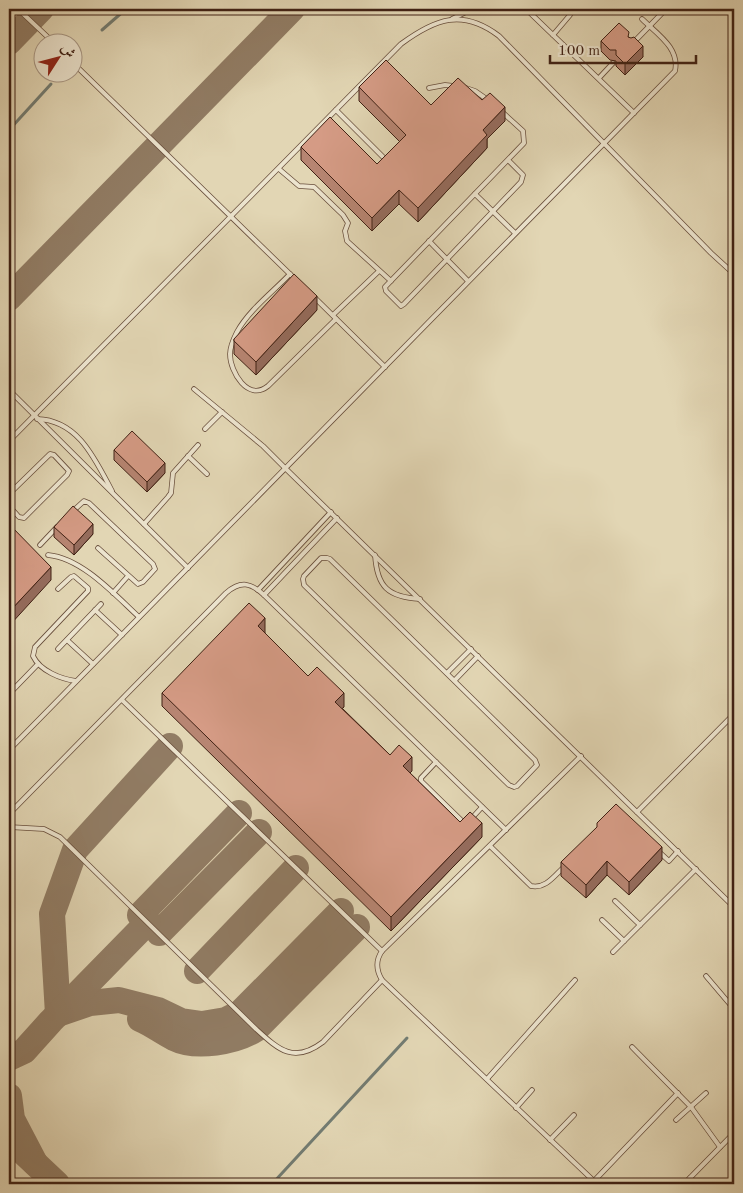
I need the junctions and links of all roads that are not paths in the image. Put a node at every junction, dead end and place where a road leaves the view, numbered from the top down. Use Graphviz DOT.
graph roads {
  1 [pos="18,9"];
  2 [pos="472,9"];
  3 [pos="526,9"];
  4 [pos="568,9"];
  5 [pos="666,9"];
  6 [pos="642,19"];
  7 [pos="450,20"];
  8 [pos="649,26"];
  9 [pos="42,32"];
  10 [pos="553,35"];
  11 [pos="631,45"];
  12 [pos="613,63"];
  13 [pos="82,72"];
  14 [pos="599,78"];
  15 [pos="429,88"];
  16 [pos="336,110"];
  17 [pos="634,113"];
  18 [pos="604,142"];
  19 [pos="384,157"];
  20 [pos="508,160"];
  21 [pos="279,169"];
  22 [pos="475,194"];
  23 [pos="493,212"];
  24 [pos="231,217"];
  25 [pos="515,234"];
  26 [pos="429,241"];
  27 [pos="447,259"];
  28 [pos="379,270"];
  29 [pos="290,274"];
  30 [pos="734,274"];
  31 [pos="297,281"];
  32 [pos="390,281"];
  33 [pos="468,281"];
  34 [pos="311,295"];
  35 [pos="334,317"];
  36 [pos="385,367"];
  37 [pos="194,389"];
  38 [pos="9,390"];
  39 [pos="222,412"];
  40 [pos="36,417"];
  41 [pos="205,429"];
  42 [pos="9,441"];
  43 [pos="198,445"];
  44 [pos="188,456"];
  45 [pos="285,468"];
  46 [pos="207,474"];
  47 [pos="9,494"];
  48 [pos="114,495"];
  49 [pos="9,506"];
  50 [pos="331,512"];
  51 [pos="67,517"];
  52 [pos="337,518"];
  53 [pos="60,524"];
  54 [pos="144,524"];
  55 [pos="40,545"];
  56 [pos="98,548"];
  57 [pos="48,555"];
  58 [pos="375,555"];
  59 [pos="188,568"];
  60 [pos="128,576"];
  61 [pos="58,589"];
  62 [pos="258,590"];
  63 [pos="113,593"];
  64 [pos="264,595"];
  65 [pos="420,599"];
  66 [pos="102,604"];
  67 [pos="95,610"];
  68 [pos="139,617"];
  69 [pos="122,635"];
  70 [pos="67,640"];
  71 [pos="58,649"];
  72 [pos="471,649"];
  73 [pos="478,656"];
  74 [pos="38,664"];
  75 [pos="93,664"];
  76 [pos="447,673"];
  77 [pos="454,680"];
  78 [pos="76,681"];
  79 [pos="9,694"];
  80 [pos="122,700"];
  81 [pos="734,714"];
  82 [pos="9,750"];
  83 [pos="581,756"];
  84 [pos="436,762"];
  85 [pos="629,804"];
  86 [pos="482,807"];
  87 [pos="625,808"];
  88 [pos="637,812"];
  89 [pos="9,814"];
  90 [pos="9,827"];
  91 [pos="506,830"];
  92 [pos="490,846"];
  93 [pos="654,847"];
  94 [pos="678,852"];
  95 [pos="568,863"];
  96 [pos="696,869"];
  97 [pos="615,901"];
  98 [pos="734,907"];
  99 [pos="602,920"];
  100 [pos="640,925"];
  101 [pos="624,941"];
  102 [pos="382,951"];
  103 [pos="613,952"];
  104 [pos="706,976"];
  105 [pos="382,980"];
  106 [pos="575,980"];
  107 [pos="734,1009"];
  108 [pos="632,1047"];
  109 [pos="486,1079"];
  110 [pos="532,1090"];
  111 [pos="678,1093"];
  112 [pos="706,1093"];
  113 [pos="691,1106"];
  114 [pos="516,1108"];
  115 [pos="574,1115"];
  116 [pos="676,1120"];
  117 [pos="734,1133"];
  118 [pos="550,1140"];
  119 [pos="720,1147"];
  120 [pos="690,1178"];
  121 [pos="595,1183"];
  122 [pos="684,1184"];
  123 [pos="696,1184"];
  1 -- 9 [label="lane"];
  2 -- 7 [label="lane"];
  3 -- 10 [label="lane"];
  4 -- 10 [label="lane"];
  5 -- 8 [label="lane"];
  6 -- 8 [label="lane"];
  7 -- 16 [label="lane"];
  7 -- 18 [label="lane"];
  8 -- 11 [label="lane"];
  8 -- 17 [label="lane"];
  10 -- 14 [label="lane"];
  12 -- 14 [label="lane"];
  13 -- 24 [label="lane"];
  14 -- 17 [label="lane"];
  15 -- 20 [label="lane"];
  16 -- 19 [label="lane"];
  16 -- 21 [label="lane"];
  17 -- 18 [label="lane"];
  18 -- 25 [label="lane"];
  18 -- 30 [label="lane"];
  20 -- 22 [label="lane"];
  20 -- 23 [label="lane"];
  21 -- 24 [label="lane"];
  21 -- 28 [label="lane"];
  22 -- 23 [label="lane"];
  22 -- 26 [label="lane"];
  23 -- 25 [label="lane"];
  23 -- 27 [label="lane"];
  24 -- 29 [label="lane"];
  24 -- 40 [label="lane"];
  25 -- 33 [label="lane"];
  26 -- 27 [label="lane"];
  26 -- 32 [label="lane"];
  27 -- 32 [label="lane"];
  27 -- 33 [label="lane"];
  28 -- 32 [label="lane"];
  28 -- 35 [label="lane"];
  29 -- 31 [label="lane"];
  29 -- 35 [label="lane"];
  33 -- 36 [label="lane"];
  34 -- 35 [label="lane"];
  35 -- 36 [label="lane"];
  36 -- 45 [label="lane"];
  37 -- 39 [label="lane"];
  38 -- 40 [label="lane"];
  39 -- 41 [label="lane"];
  39 -- 45 [label="lane"];
  40 -- 42 [label="lane"];
  40 -- 48 [label="lane"];
  40 -- 48 [label="lane"];
  43 -- 44 [label="lane"];
  44 -- 46 [label="lane"];
  44 -- 54 [label="lane"];
  45 -- 50 [label="lane"];
  45 -- 59 [label="lane"];
  47 -- 49 [label="lane"];
  48 -- 54 [label="lane"];
  50 -- 52 [label="lane"];
  50 -- 62 [label="lane"];
  51 -- 60 [label="lane"];
  52 -- 58 [label="lane"];
  52 -- 64 [label="lane"];
  53 -- 55 [label="lane"];
  54 -- 59 [label="lane"];
  56 -- 60 [label="lane"];
  57 -- 63 [label="lane"];
  58 -- 65 [label="lane"];
  58 -- 65 [label="lane"];
  59 -- 68 [label="lane"];
  60 -- 63 [label="lane"];
  61 -- 74 [label="lane"];
  62 -- 64 [label="lane"];
  62 -- 80 [label="lane"];
  63 -- 68 [label="lane"];
  64 -- 84 [label="lane"];
  65 -- 72 [label="lane"];
  66 -- 67 [label="lane"];
  67 -- 69 [label="lane"];
  67 -- 70 [label="lane"];
  68 -- 69 [label="lane"];
  69 -- 75 [label="lane"];
  70 -- 71 [label="lane"];
  70 -- 75 [label="lane"];
  72 -- 73 [label="lane"];
  72 -- 76 [label="lane"];
  73 -- 77 [label="lane"];
  73 -- 83 [label="lane"];
  74 -- 78 [label="lane"];
  74 -- 79 [label="lane"];
  75 -- 78 [label="lane"];
  76 -- 77 [label="lane"];
  76 -- 77 [label="lane"];
  78 -- 82 [label="lane"];
  80 -- 89 [label="lane"];
  80 -- 102 [label="lane"];
  81 -- 88 [label="lane"];
  83 -- 85 [label="lane"];
  83 -- 91 [label="lane"];
  84 -- 86 [label="lane"];
  84 -- 86 [label="lane"];
  85 -- 87 [label="lane"];
  85 -- 88 [label="lane"];
  86 -- 91 [label="lane"];
  88 -- 94 [label="lane"];
  90 -- 105 [label="lane"];
  91 -- 92 [label="lane"];
  92 -- 95 [label="lane"];
  92 -- 102 [label="lane"];
  93 -- 94 [label="lane"];
  94 -- 96 [label="lane"];
  96 -- 98 [label="lane"];
  96 -- 100 [label="lane"];
  97 -- 100 [label="lane"];
  99 -- 101 [label="lane"];
  100 -- 101 [label="lane"];
  101 -- 103 [label="lane"];
  102 -- 105 [label="lane"];
  104 -- 107 [label="lane"];
  105 -- 109 [label="lane"];
  106 -- 109 [label="lane"];
  108 -- 111 [label="lane"];
  109 -- 114 [label="lane"];
  110 -- 114 [label="lane"];
  111 -- 113 [label="lane"];
  111 -- 121 [label="lane"];
  112 -- 113 [label="lane"];
  113 -- 116 [label="lane"];
  113 -- 119 [label="lane"];
  114 -- 118 [label="lane"];
  115 -- 118 [label="lane"];
  117 -- 119 [label="lane"];
  118 -- 121 [label="lane"];
  119 -- 120 [label="lane"];
  120 -- 122 [label="lane"];
  120 -- 123 [label="lane"];
}
